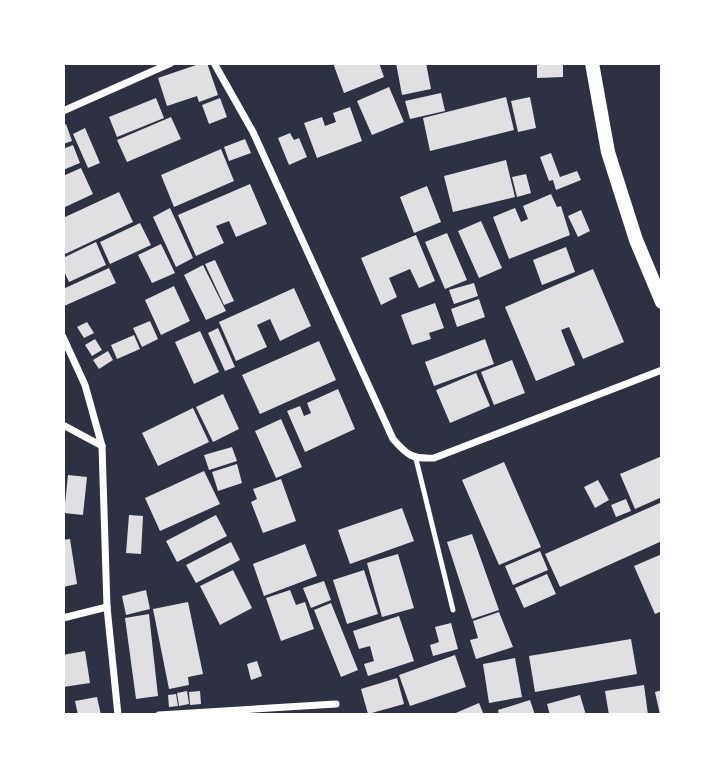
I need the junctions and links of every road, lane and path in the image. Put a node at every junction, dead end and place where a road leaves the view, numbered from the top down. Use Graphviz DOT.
graph roads {
  1 [pos="171,63"];
  2 [pos="214,63"];
  3 [pos="592,63"];
  4 [pos="63,111"];
  5 [pos="662,302"];
  6 [pos="63,337"];
  7 [pos="662,370"];
  8 [pos="63,425"];
  9 [pos="102,446"];
  10 [pos="416,459"];
  11 [pos="107,607"];
  12 [pos="453,610"];
  13 [pos="63,618"];
  14 [pos="336,704"];
  15 [pos="118,715"];
  16 [pos="159,715"];
  1 -- 4 [label="street"];
  2 -- 10 [label="street"];
  3 -- 5 [label="main road"];
  6 -- 9 [label="street"];
  7 -- 10 [label="street"];
  8 -- 9 [label="street"];
  9 -- 11 [label="street"];
  10 -- 12 [label="lane"];
  11 -- 13 [label="street"];
  11 -- 15 [label="street"];
  14 -- 16 [label="street"];
}
